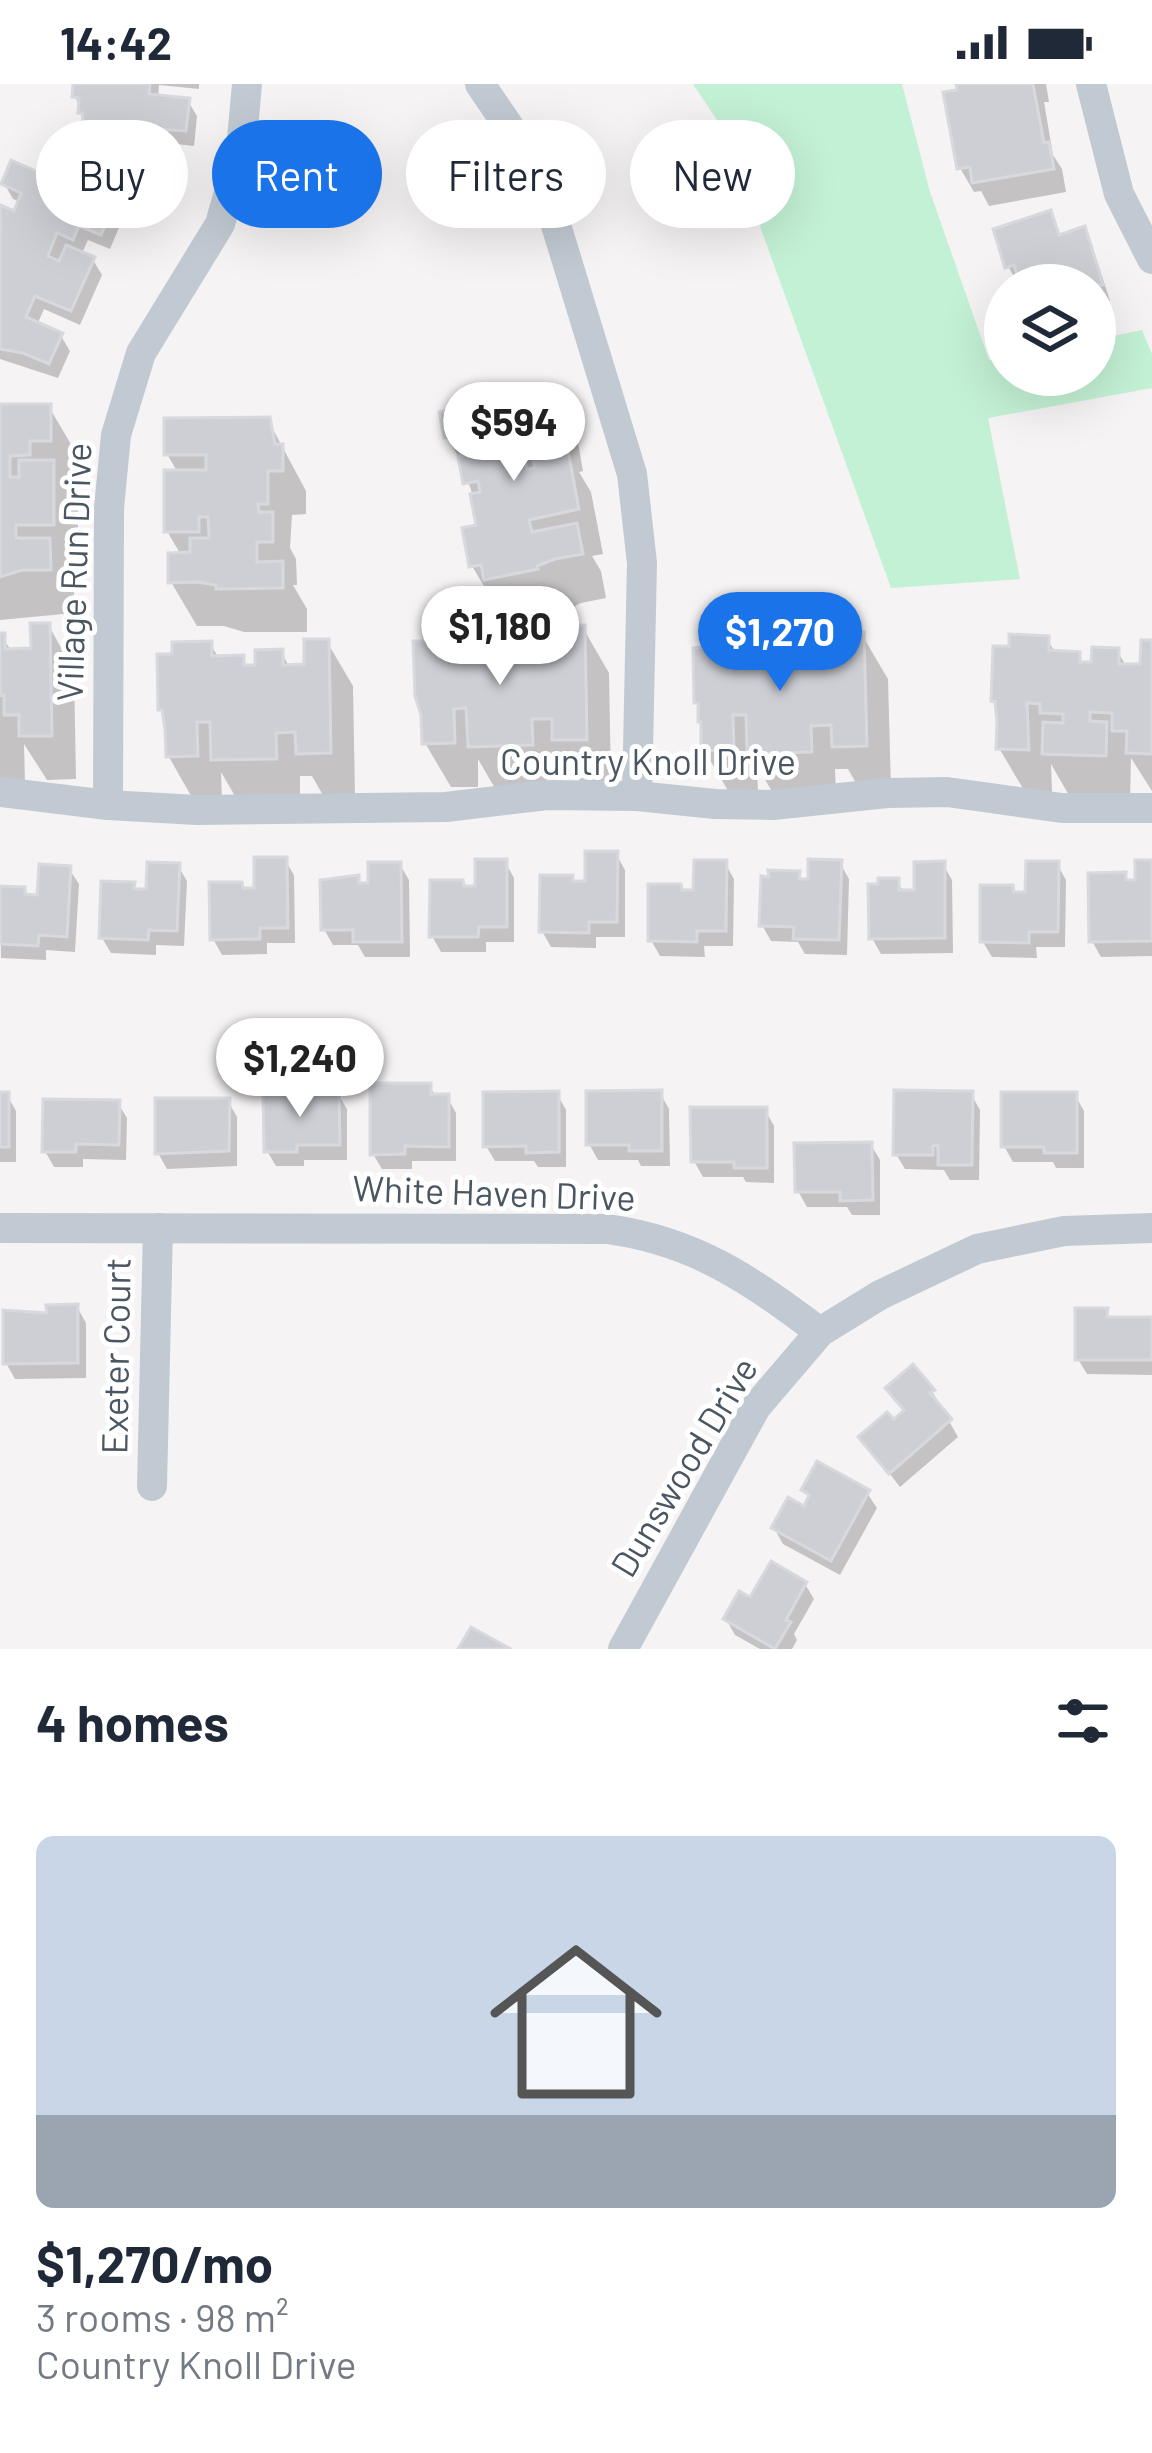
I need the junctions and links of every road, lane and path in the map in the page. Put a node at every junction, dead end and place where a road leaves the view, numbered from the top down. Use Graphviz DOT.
graph roads {
  1 [pos="247,84"];
  2 [pos="480,84"];
  3 [pos="1091,84"];
  4 [pos="1152,259"];
  5 [pos="0,792"];
  6 [pos="638,796"];
  7 [pos="108,805"];
  8 [pos="1152,808"];
  9 [pos="0,1228"];
  10 [pos="158,1228"];
  11 [pos="1152,1228"];
  12 [pos="820,1332"];
  13 [pos="152,1486"];
  14 [pos="623,1649"];
  1 -- 7 [label="street, Village Run Drive"];
  2 -- 6 [label="street"];
  3 -- 4 [label="street"];
  5 -- 7 [label="street, Country Knoll Drive"];
  6 -- 7 [label="street, Country Knoll Drive"];
  6 -- 8 [label="street, Country Knoll Drive"];
  9 -- 10 [label="street, White Haven Drive"];
  10 -- 12 [label="street, White Haven Drive"];
  10 -- 13 [label="street, Exeter Court"];
  11 -- 12 [label="street"];
  12 -- 14 [label="street, Dunswood Drive"];
}
